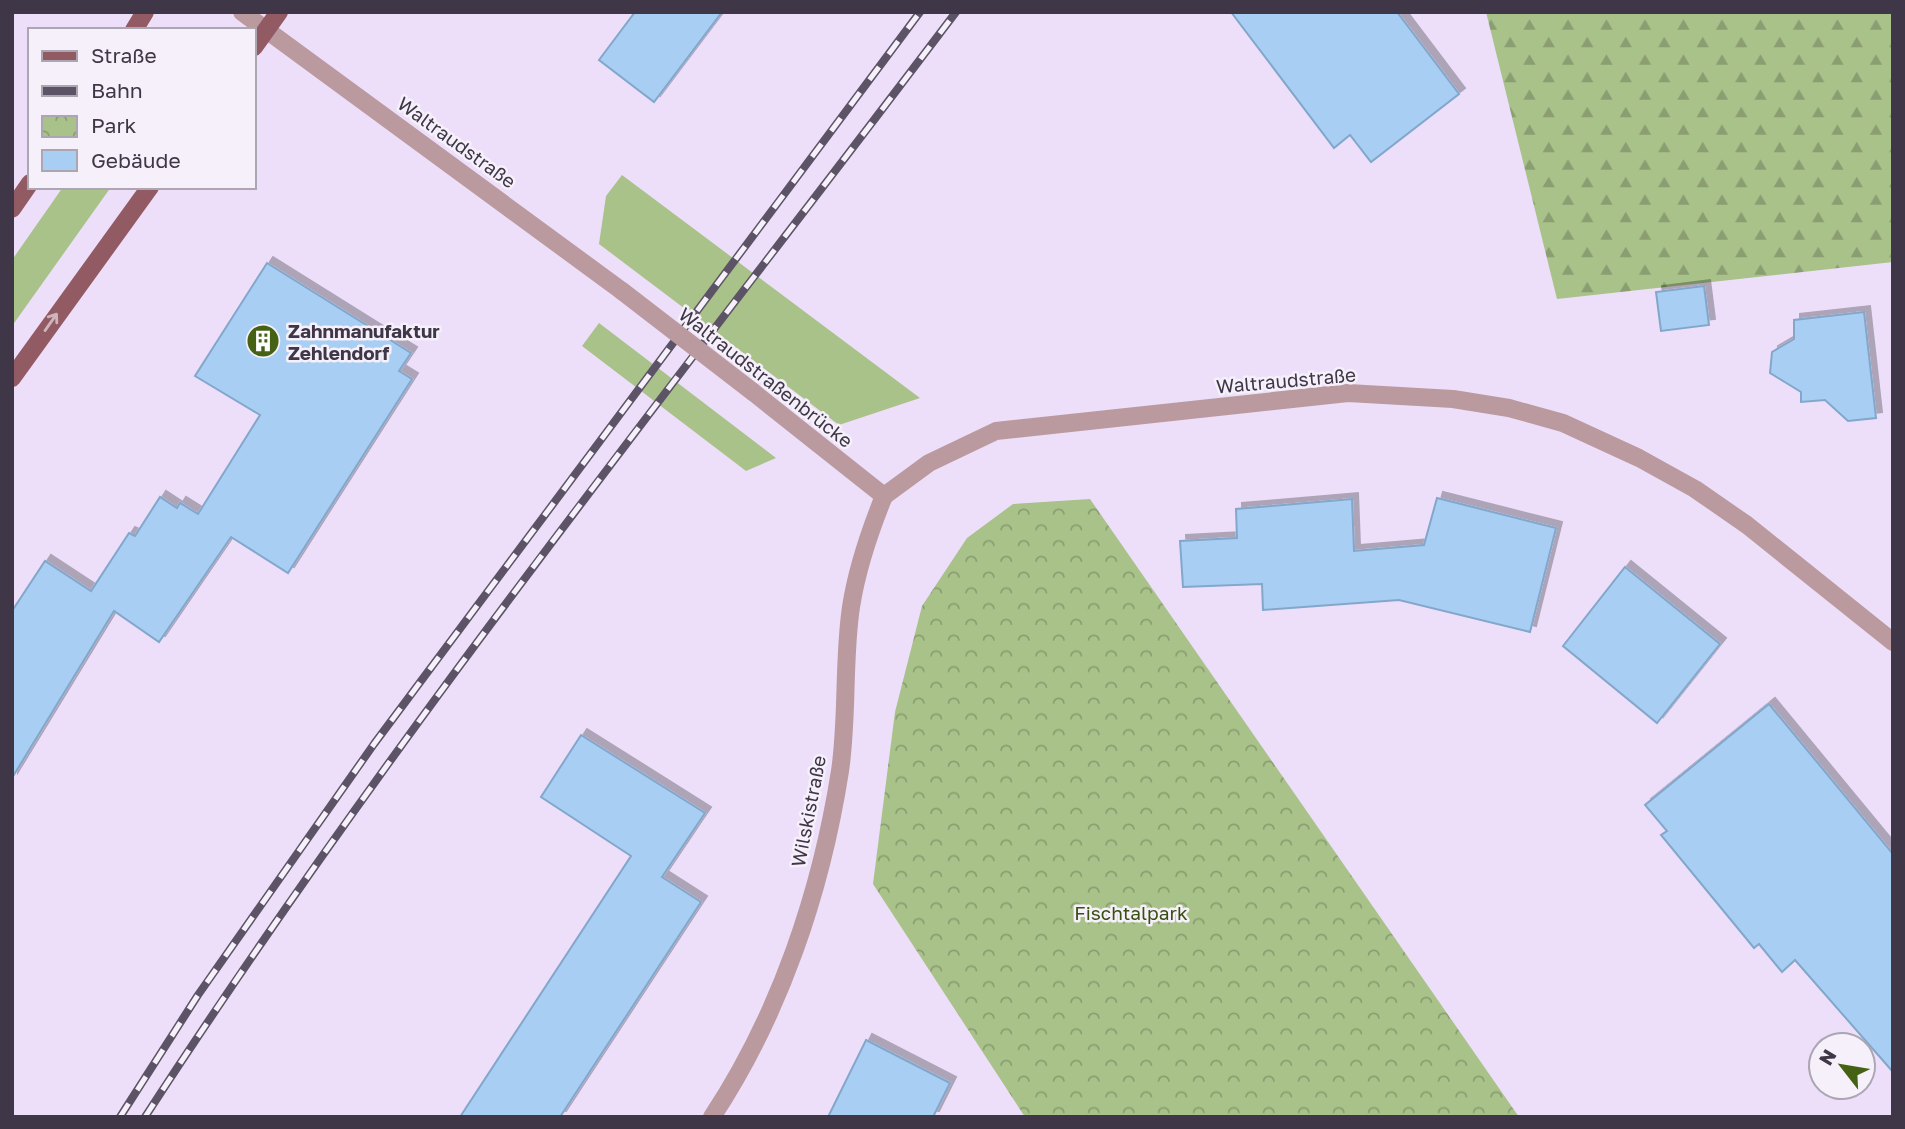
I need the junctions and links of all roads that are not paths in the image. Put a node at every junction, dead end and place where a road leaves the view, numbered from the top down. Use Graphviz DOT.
graph roads {
  1 [pos="145,12"];
  2 [pos="242,12"];
  3 [pos="279,12"];
  4 [pos="135,28"];
  5 [pos="267,29"];
  6 [pos="256,44"];
  7 [pos="28,186"];
  8 [pos="148,189"];
  9 [pos="12,209"];
  10 [pos="622,291"];
  11 [pos="12,378"];
  12 [pos="884,496"];
  13 [pos="1893,642"];
  14 [pos="712,1117"];
  1 -- 4 [label="main road"];
  2 -- 5 [label="street, Waltraudstraße"];
  3 -- 5 [label="main road"];
  5 -- 6 [label="main road"];
  5 -- 10 [label="street, Waltraudstraße"];
  7 -- 9 [label="main road"];
  11 -- 8 [label="main road, one-way"];
  10 -- 12 [label="street, Waltraudstraßenbrücke, bridge"];
  12 -- 13 [label="street, Waltraudstraße"];
  12 -- 14 [label="street, Wilskistraße"];
}
